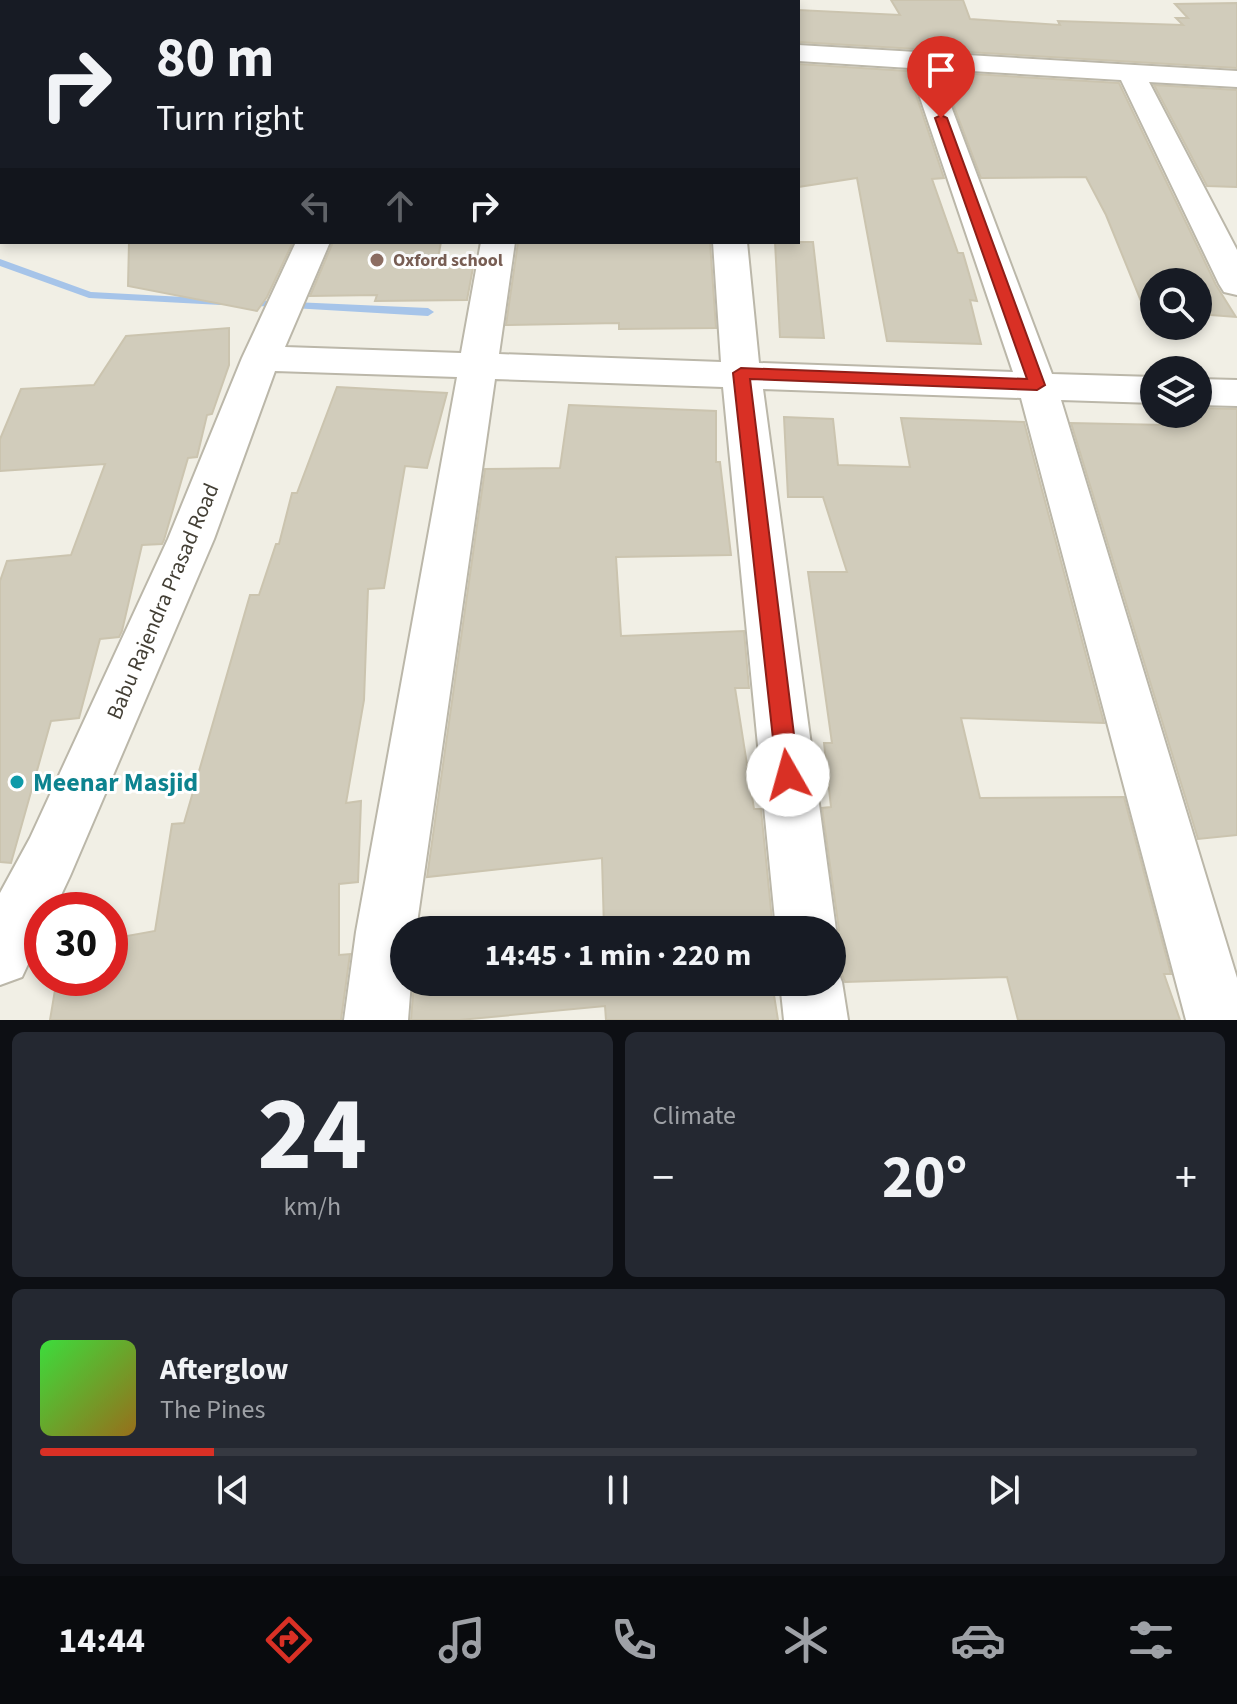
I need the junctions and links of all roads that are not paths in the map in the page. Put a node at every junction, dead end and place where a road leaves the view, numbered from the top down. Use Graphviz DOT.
graph roads {
  1 [pos="800,53"];
  2 [pos="920,59"];
  3 [pos="1131,73"];
  4 [pos="1237,79"];
  5 [pos="312,244"];
  6 [pos="498,244"];
  7 [pos="730,244"];
  8 [pos="1237,284"];
  9 [pos="277,323"];
  10 [pos="479,366"];
  11 [pos="741,373"];
  12 [pos="1037,385"];
  13 [pos="1140,389"];
  14 [pos="1212,392"];
  15 [pos="1237,393"];
  16 [pos="804,916"];
  17 [pos="0,955"];
  18 [pos="813,996"];
  19 [pos="376,1020"];
  20 [pos="816,1020"];
  21 [pos="1218,1020"];
  1 -- 2 [label="street"];
  2 -- 3 [label="street"];
  2 -- 12 [label="street"];
  3 -- 4 [label="street"];
  3 -- 8 [label="street"];
  5 -- 9 [label="street, Babu Rajendra Prasad Road"];
  6 -- 10 [label="street"];
  7 -- 11 [label="street"];
  9 -- 10 [label="street"];
  9 -- 17 [label="street, Babu Rajendra Prasad Road"];
  10 -- 11 [label="street"];
  10 -- 19 [label="street"];
  11 -- 12 [label="street"];
  11 -- 16 [label="street"];
  12 -- 13 [label="street"];
  12 -- 21 [label="street"];
  14 -- 15 [label="street"];
  18 -- 20 [label="street"];
}
